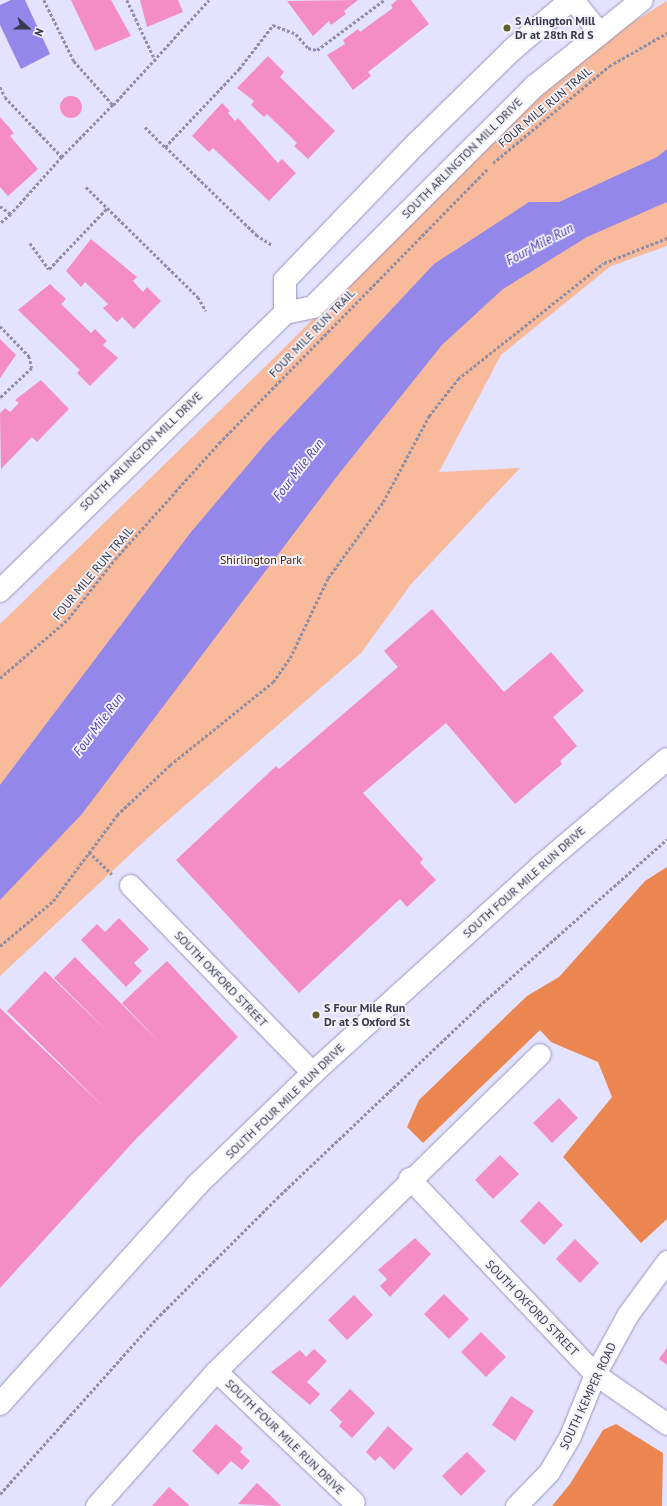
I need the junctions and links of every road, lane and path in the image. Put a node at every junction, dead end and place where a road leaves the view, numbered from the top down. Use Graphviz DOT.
graph roads {
  1 [pos="44,0"];
  2 [pos="127,0"];
  3 [pos="209,0"];
  4 [pos="384,0"];
  5 [pos="572,0"];
  6 [pos="642,0"];
  7 [pos="599,32"];
  8 [pos="667,32"];
  9 [pos="156,62"];
  10 [pos="0,86"];
  11 [pos="113,105"];
  12 [pos="145,127"];
  13 [pos="165,146"];
  14 [pos="62,157"];
  15 [pos="86,187"];
  16 [pos="0,206"];
  17 [pos="107,208"];
  18 [pos="11,214"];
  19 [pos="0,224"];
  20 [pos="667,238"];
  21 [pos="30,243"];
  22 [pos="271,245"];
  23 [pos="206,312"];
  24 [pos="285,313"];
  25 [pos="0,326"];
  26 [pos="0,398"];
  27 [pos="0,591"];
  28 [pos="0,678"];
  29 [pos="667,759"];
  30 [pos="667,839"];
  31 [pos="89,852"];
  32 [pos="130,885"];
  33 [pos="0,946"];
  34 [pos="540,1054"];
  35 [pos="313,1073"];
  36 [pos="409,1178"];
  37 [pos="667,1261"];
  38 [pos="216,1371"];
  39 [pos="595,1374"];
  40 [pos="0,1404"];
  41 [pos="667,1424"];
  42 [pos="0,1494"];
  43 [pos="354,1502"];
  44 [pos="96,1506"];
  45 [pos="516,1506"];
  1 -- 11 [label="path"];
  2 -- 9 [label="path"];
  3 -- 9 [label="path"];
  4 -- 13 [label="path"];
  5 -- 7 [label="street"];
  5 -- 24 [label="street"];
  6 -- 7 [label="street, SOUTH ARLINGTON MILL DRIVE"];
  7 -- 24 [label="street, SOUTH ARLINGTON MILL DRIVE"];
  8 -- 28 [label="path, FOUR MILE RUN TRAIL"];
  9 -- 11 [label="path"];
  10 -- 14 [label="path"];
  11 -- 14 [label="path"];
  12 -- 13 [label="path"];
  13 -- 22 [label="path"];
  14 -- 18 [label="path"];
  15 -- 17 [label="path"];
  16 -- 18 [label="path"];
  17 -- 21 [label="path"];
  17 -- 23 [label="path"];
  18 -- 19 [label="path"];
  20 -- 31 [label="path"];
  24 -- 27 [label="street, SOUTH ARLINGTON MILL DRIVE"];
  25 -- 26 [label="path"];
  29 -- 35 [label="street, SOUTH FOUR MILE RUN DRIVE"];
  30 -- 42 [label="path"];
  31 -- 32 [label="path"];
  31 -- 33 [label="path"];
  32 -- 35 [label="street, SOUTH OXFORD STREET"];
  34 -- 36 [label="street, SOUTH FOUR MILE RUN DRIVE"];
  35 -- 40 [label="street, SOUTH FOUR MILE RUN DRIVE"];
  36 -- 38 [label="street, SOUTH FOUR MILE RUN DRIVE"];
  36 -- 39 [label="street, SOUTH OXFORD STREET"];
  37 -- 39 [label="street, SOUTH KEMPER ROAD"];
  38 -- 43 [label="street, SOUTH FOUR MILE RUN DRIVE"];
  38 -- 44 [label="street, SOUTH FOUR MILE RUN DRIVE"];
  39 -- 41 [label="street, SOUTH OXFORD STREET"];
  39 -- 45 [label="street, SOUTH KEMPER ROAD"];
}
